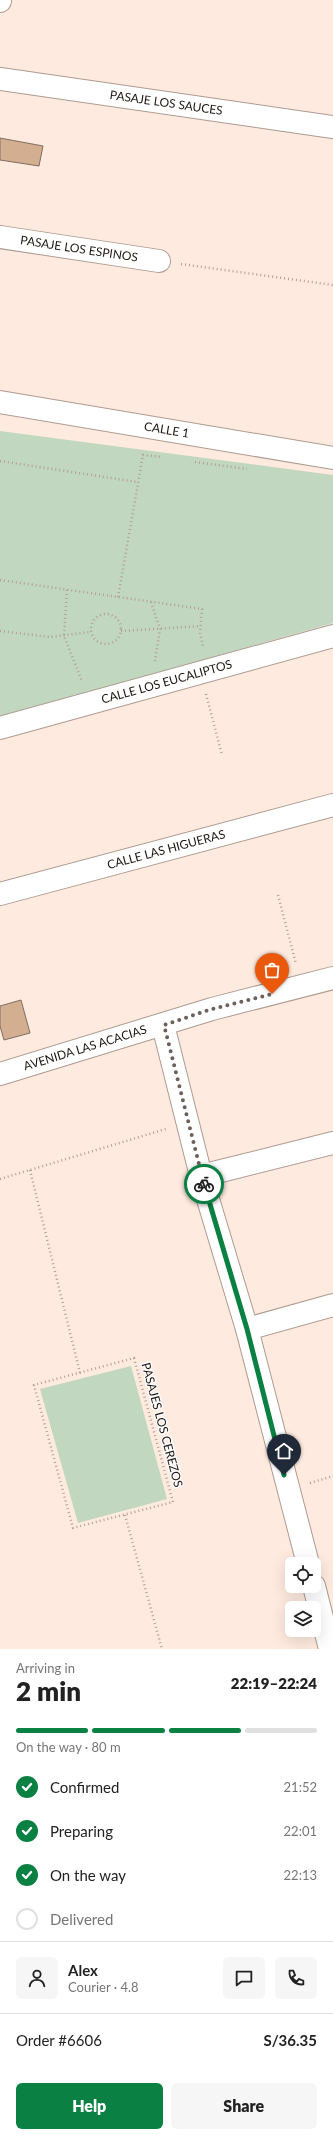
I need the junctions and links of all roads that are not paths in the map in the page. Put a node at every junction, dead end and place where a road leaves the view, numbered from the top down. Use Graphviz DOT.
graph roads {
  1 [pos="0,79"];
  2 [pos="333,127"];
  3 [pos="0,237"];
  4 [pos="159,261"];
  5 [pos="0,402"];
  6 [pos="333,458"];
  7 [pos="333,636"];
  8 [pos="0,728"];
  9 [pos="333,805"];
  10 [pos="0,894"];
  11 [pos="333,978"];
  12 [pos="164,1025"];
  13 [pos="2,1067"];
  14 [pos="333,1143"];
  15 [pos="201,1176"];
  16 [pos="333,1305"];
  17 [pos="247,1329"];
  18 [pos="306,1557"];
  19 [pos="315,1593"];
  20 [pos="326,1647"];
  1 -- 2 [label="street, PASAJE LOS SAUCES"];
  3 -- 4 [label="street, PASAJE LOS ESPINOS"];
  5 -- 6 [label="street, CALLE 1"];
  7 -- 8 [label="street, CALLE LOS EUCALIPTOS"];
  9 -- 10 [label="street, CALLE LAS HIGUERAS"];
  11 -- 12 [label="street, AVENIDA LAS ACACIAS"];
  12 -- 13 [label="street, AVENIDA LAS ACACIAS"];
  12 -- 15 [label="street"];
  14 -- 15 [label="street"];
  15 -- 17 [label="street"];
  16 -- 17 [label="street"];
  17 -- 18 [label="street"];
  19 -- 20 [label="street"];
}
